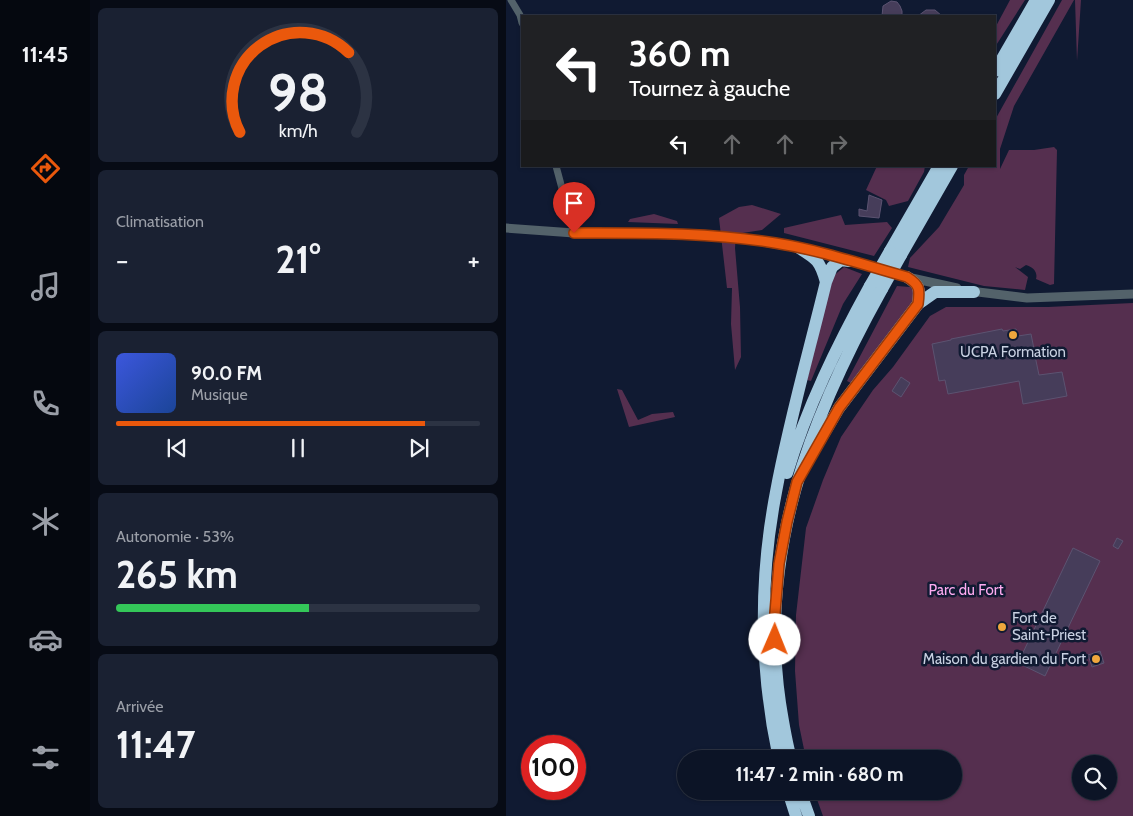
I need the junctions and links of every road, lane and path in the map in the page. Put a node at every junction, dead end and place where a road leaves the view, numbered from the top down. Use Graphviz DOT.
graph roads {
  1 [pos="511,0"];
  2 [pos="1036,0"];
  3 [pos="1049,0"];
  4 [pos="521,19"];
  5 [pos="996,69"];
  6 [pos="996,92"];
  7 [pos="556,167"];
  8 [pos="938,167"];
  9 [pos="951,167"];
  10 [pos="506,228"];
  11 [pos="574,233"];
  12 [pos="800,248"];
  13 [pos="895,253"];
  14 [pos="849,261"];
  15 [pos="907,277"];
  16 [pos="826,282"];
  17 [pos="876,288"];
  18 [pos="974,292"];
  19 [pos="1133,294"];
  20 [pos="918,304"];
  21 [pos="797,482"];
  22 [pos="766,577"];
  23 [pos="777,750"];
  24 [pos="789,750"];
  25 [pos="791,800"];
  26 [pos="803,800"];
  27 [pos="796,816"];
  28 [pos="809,816"];
  1 -- 4 [label="street"];
  2 -- 5 [label="highway"];
  3 -- 6 [label="highway"];
  7 -- 11 [label="street"];
  8 -- 13 [label="highway"];
  9 -- 13 [label="highway"];
  10 -- 11 [label="street"];
  11 -- 12 [label="street"];
  12 -- 14 [label="street"];
  12 -- 16 [label="highway"];
  13 -- 17 [label="highway, bridge"];
  14 -- 15 [label="street"];
  14 -- 16 [label="highway"];
  15 -- 18 [label="street"];
  15 -- 20 [label="highway"];
  16 -- 22 [label="highway"];
  17 -- 21 [label="highway"];
  17 -- 22 [label="highway"];
  18 -- 19 [label="street"];
  18 -- 20 [label="highway"];
  20 -- 21 [label="highway"];
  21 -- 24 [label="highway"];
  22 -- 23 [label="highway"];
  25 -- 27 [label="highway"];
  26 -- 28 [label="highway"];
}
